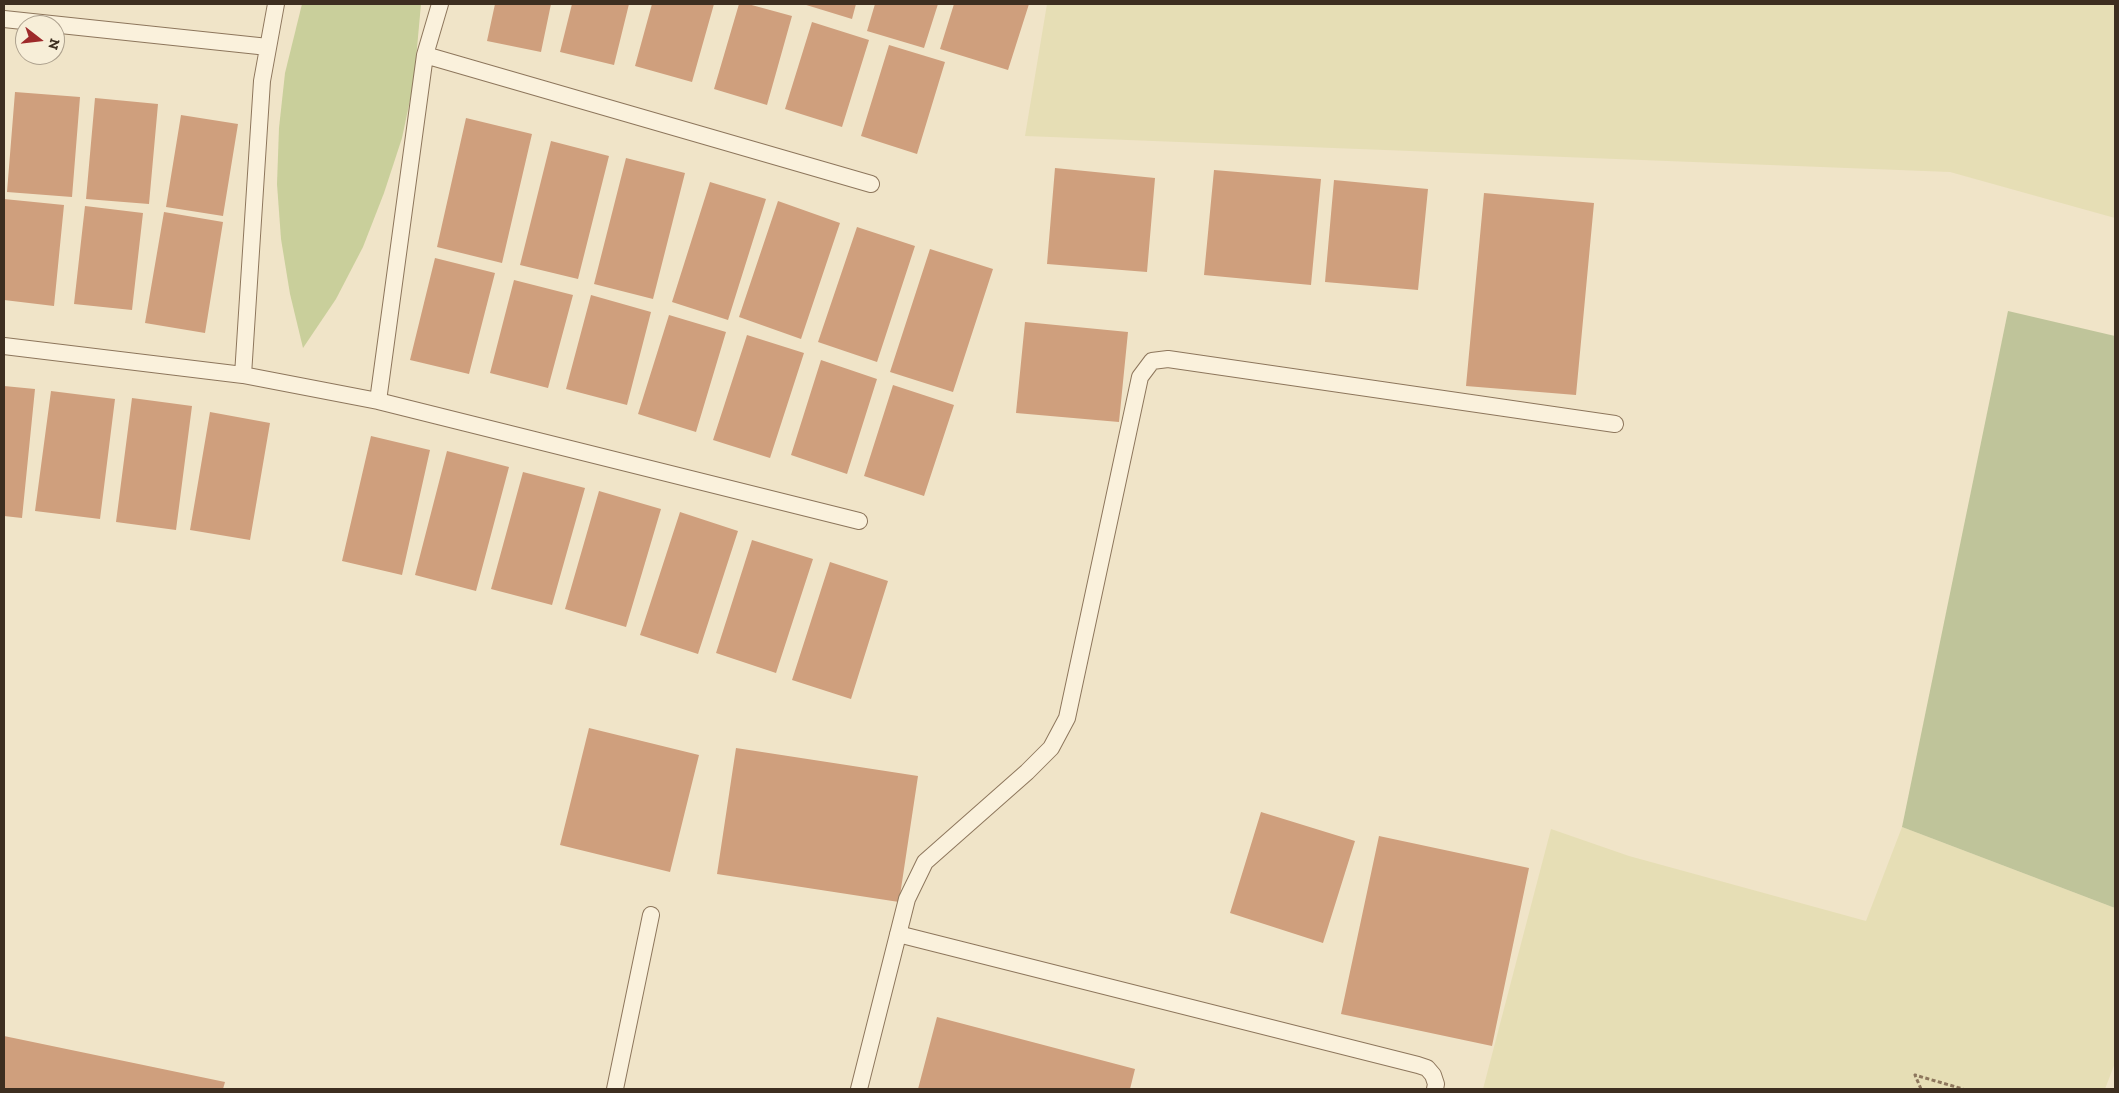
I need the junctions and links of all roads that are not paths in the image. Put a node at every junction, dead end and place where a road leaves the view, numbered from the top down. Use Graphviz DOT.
graph roads {
  1 [pos="276,4"];
  2 [pos="440,4"];
  3 [pos="4,19"];
  4 [pos="268,47"];
  5 [pos="425,55"];
  6 [pos="872,184"];
  7 [pos="4,346"];
  8 [pos="243,375"];
  9 [pos="378,401"];
  10 [pos="1615,424"];
  11 [pos="858,521"];
  12 [pos="651,915"];
  13 [pos="898,934"];
  14 [pos="615,1089"];
  15 [pos="859,1089"];
  16 [pos="1435,1089"];
  1 -- 4 [label="lane"];
  2 -- 5 [label="lane"];
  3 -- 4 [label="lane"];
  4 -- 8 [label="lane"];
  5 -- 6 [label="lane"];
  5 -- 9 [label="lane"];
  7 -- 8 [label="lane"];
  8 -- 9 [label="lane"];
  9 -- 11 [label="lane"];
  10 -- 13 [label="lane"];
  12 -- 14 [label="lane"];
  13 -- 15 [label="lane"];
  13 -- 16 [label="lane"];
}
